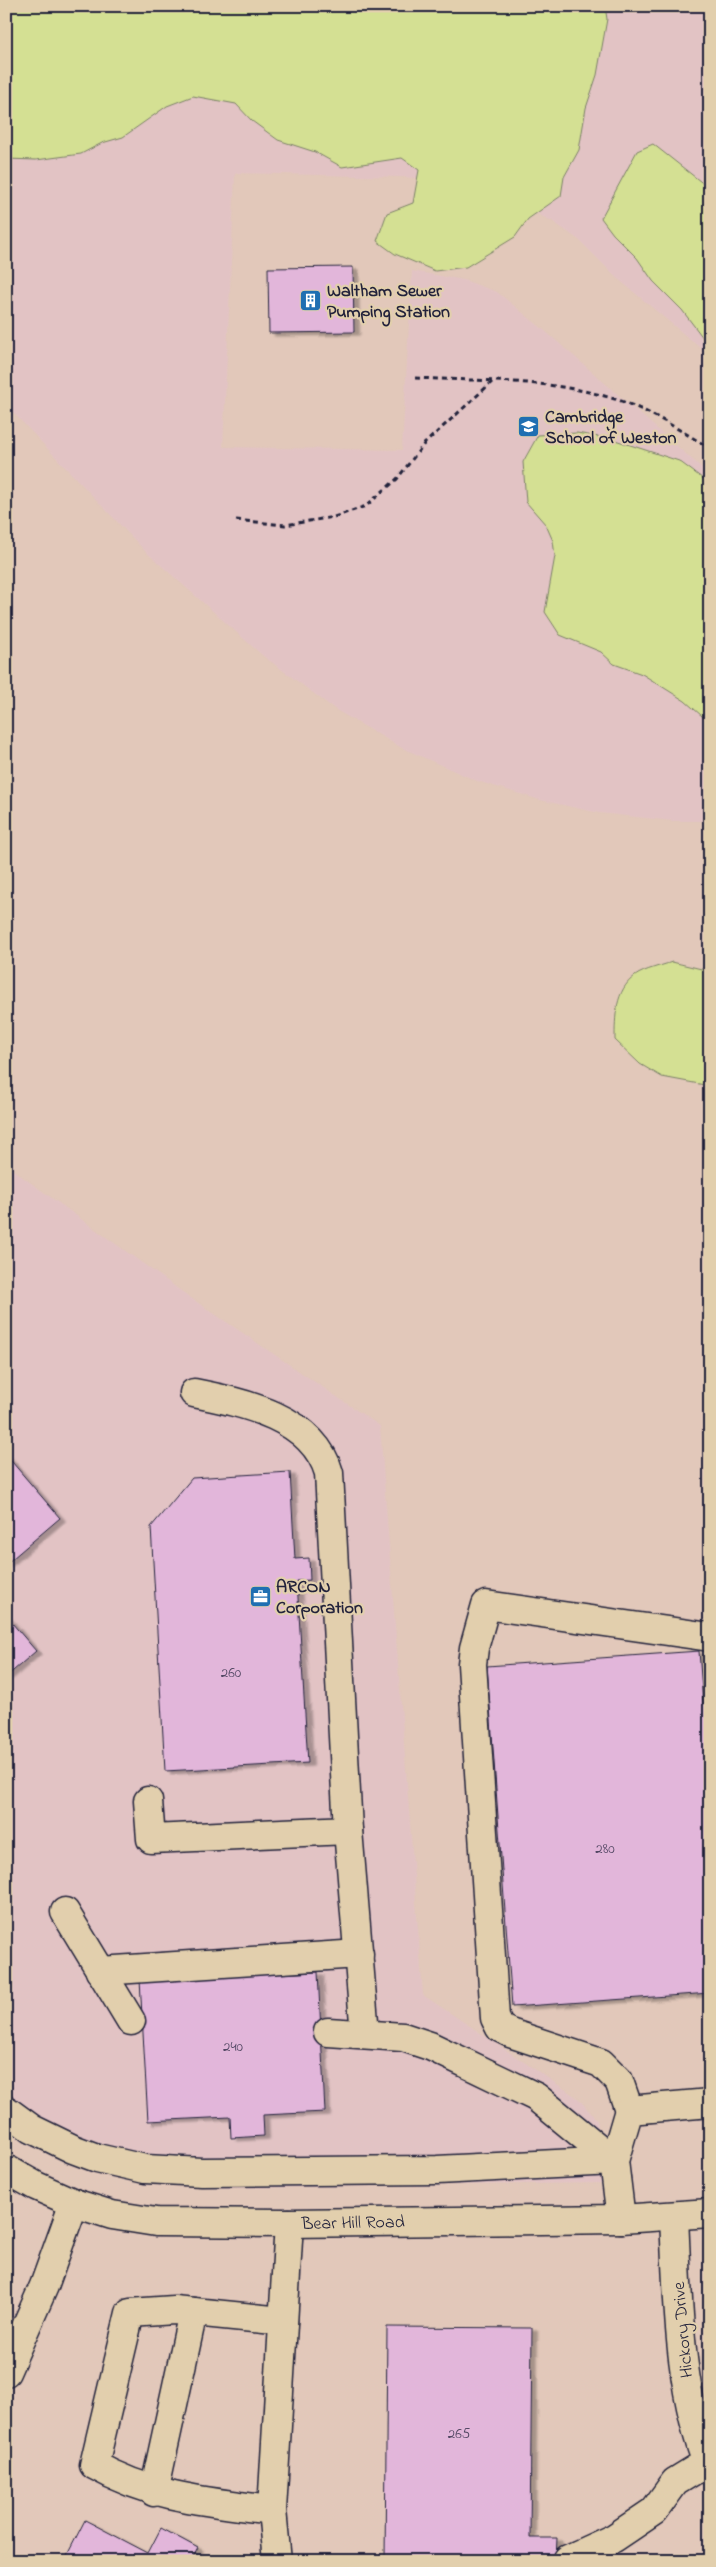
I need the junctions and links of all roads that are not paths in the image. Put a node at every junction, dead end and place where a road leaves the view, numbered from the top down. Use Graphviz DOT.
graph roads {
  1 [pos="194,1393"];
  2 [pos="710,1637"];
  3 [pos="148,1800"];
  4 [pos="348,1830"];
  5 [pos="65,1912"];
  6 [pos="359,1954"];
  7 [pos="100,1971"];
  8 [pos="130,2022"];
  9 [pos="328,2032"];
  10 [pos="366,2034"];
  11 [pos="710,2103"];
  12 [pos="6,2110"];
  13 [pos="629,2110"];
  14 [pos="614,2161"];
  15 [pos="6,2169"];
  16 [pos="74,2203"];
  17 [pos="710,2214"];
  18 [pos="674,2217"];
  19 [pos="621,2219"];
  20 [pos="289,2223"];
  21 [pos="193,2312"];
  22 [pos="283,2321"];
  23 [pos="6,2372"];
  24 [pos="708,2467"];
  25 [pos="154,2492"];
  26 [pos="272,2510"];
  27 [pos="568,2560"];
  28 [pos="277,2561"];
  1 -- 4 [label="street"];
  2 -- 13 [label="street"];
  3 -- 4 [label="street"];
  4 -- 6 [label="street"];
  5 -- 7 [label="street"];
  6 -- 7 [label="street"];
  6 -- 10 [label="street"];
  7 -- 8 [label="street"];
  9 -- 10 [label="street"];
  10 -- 14 [label="street"];
  11 -- 13 [label="street"];
  12 -- 14 [label="street"];
  13 -- 14 [label="street"];
  14 -- 19 [label="street"];
  15 -- 16 [label="street, Bear Hill Road"];
  16 -- 20 [label="street, Bear Hill Road"];
  16 -- 23 [label="street"];
  17 -- 18 [label="street, Bear Hill Road"];
  18 -- 19 [label="street, Bear Hill Road"];
  18 -- 24 [label="street, Hickory Drive"];
  19 -- 20 [label="street, Bear Hill Road"];
  20 -- 22 [label="street"];
  21 -- 22 [label="street"];
  21 -- 25 [label="street"];
  21 -- 25 [label="street"];
  22 -- 26 [label="street"];
  24 -- 27 [label="street"];
  25 -- 26 [label="street"];
  26 -- 28 [label="street"];
}
